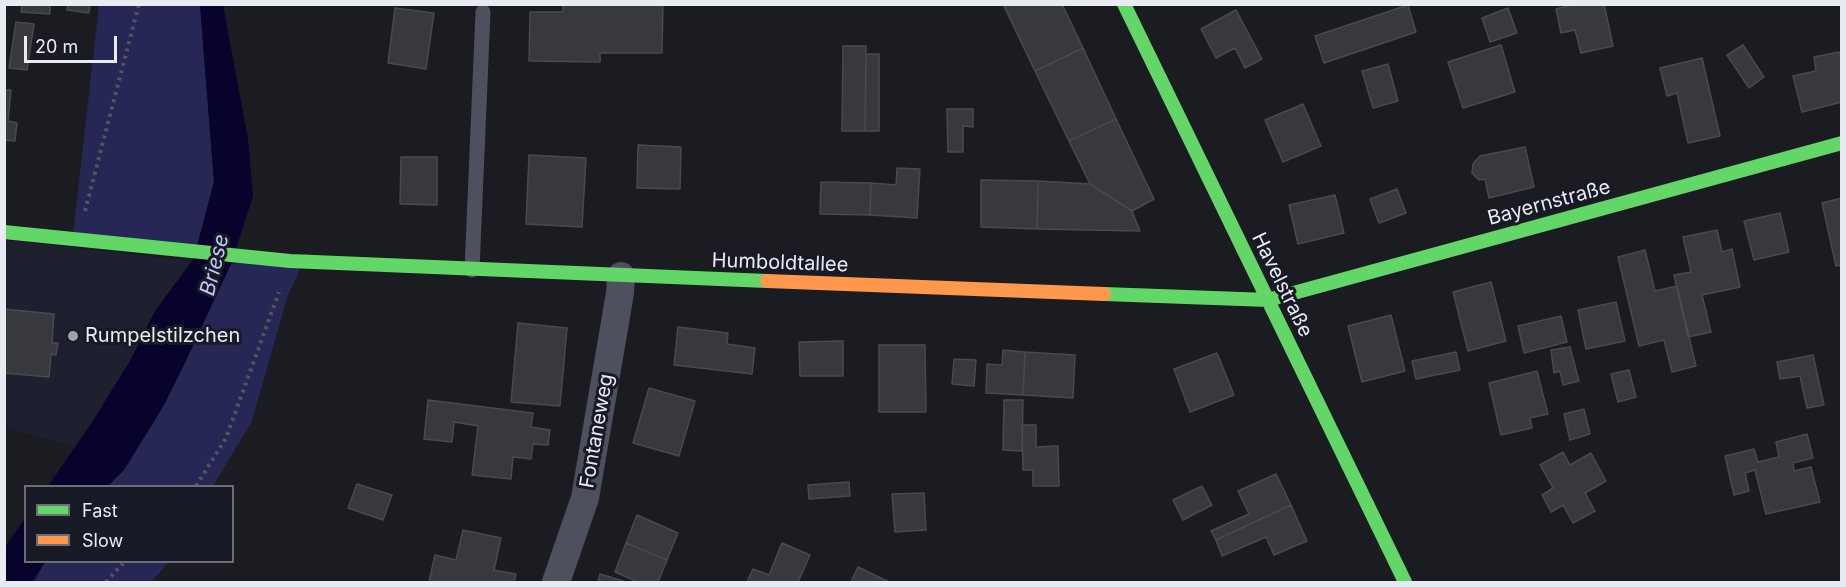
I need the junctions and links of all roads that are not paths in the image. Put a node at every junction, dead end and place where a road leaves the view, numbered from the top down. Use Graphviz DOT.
graph roads {
  1 [pos="1124,4"];
  2 [pos="483,12"];
  3 [pos="1842,143"];
  4 [pos="4,232"];
  5 [pos="472,270"];
  6 [pos="621,276"];
  7 [pos="1268,300"];
  8 [pos="556,582"];
  9 [pos="1405,582"];
  1 -- 7 [label="street, Havelstraße"];
  2 -- 5 [label="lane"];
  3 -- 7 [label="street, Bayernstraße"];
  4 -- 5 [label="street, Humboldtallee"];
  5 -- 6 [label="street, Humboldtallee"];
  6 -- 7 [label="street, Humboldtallee"];
  6 -- 8 [label="street, Fontaneweg"];
  7 -- 9 [label="street, Havelstraße"];
}
